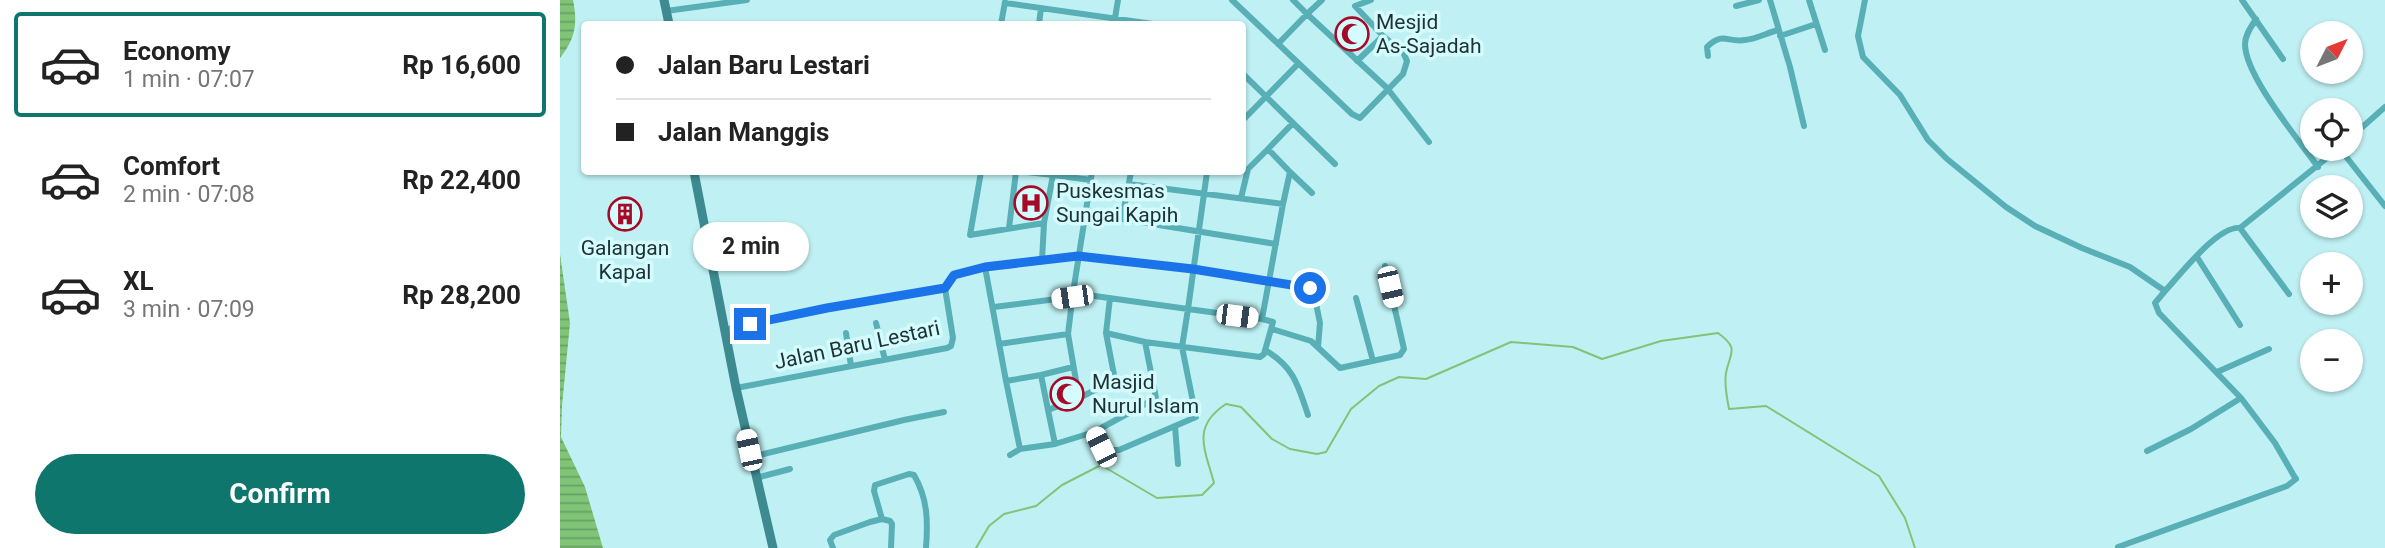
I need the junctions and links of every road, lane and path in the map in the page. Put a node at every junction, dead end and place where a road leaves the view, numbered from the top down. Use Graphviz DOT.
graph roads {
  1 [pos="664,0"];
  2 [pos="747,0"];
  3 [pos="1118,0"];
  4 [pos="1232,0"];
  5 [pos="1293,0"];
  6 [pos="1322,0"];
  7 [pos="1348,0"];
  8 [pos="1371,0"];
  9 [pos="1759,0"];
  10 [pos="1770,0"];
  11 [pos="1809,0"];
  12 [pos="1865,0"];
  13 [pos="2242,0"];
  14 [pos="1005,1"];
  15 [pos="1355,6"];
  16 [pos="1736,6"];
  17 [pos="1041,8"];
  18 [pos="666,11"];
  19 [pos="1307,14"];
  20 [pos="2256,19"];
  21 [pos="668,21"];
  22 [pos="1002,21"];
  23 [pos="1039,21"];
  24 [pos="1114,21"];
  25 [pos="1816,24"];
  26 [pos="1779,33"];
  27 [pos="1383,36"];
  28 [pos="1278,44"];
  29 [pos="1825,50"];
  30 [pos="1708,56"];
  31 [pos="2283,60"];
  32 [pos="1357,61"];
  33 [pos="1298,64"];
  34 [pos="1246,77"];
  35 [pos="1387,88"];
  36 [pos="1267,97"];
  37 [pos="2385,107"];
  38 [pos="1246,117"];
  39 [pos="1293,123"];
  40 [pos="1804,126"];
  41 [pos="2363,126"];
  42 [pos="1429,142"];
  43 [pos="1268,149"];
  44 [pos="2325,161"];
  45 [pos="2349,161"];
  46 [pos="1335,164"];
  47 [pos="2318,167"];
  48 [pos="1290,172"];
  49 [pos="695,175"];
  50 [pos="980,175"];
  51 [pos="1016,175"];
  52 [pos="1053,175"];
  53 [pos="1130,175"];
  54 [pos="1207,175"];
  55 [pos="1091,176"];
  56 [pos="1129,184"];
  57 [pos="1204,193"];
  58 [pos="1312,193"];
  59 [pos="1241,198"];
  60 [pos="1283,204"];
  61 [pos="2385,206"];
  62 [pos="1086,215"];
  63 [pos="1122,219"];
  64 [pos="1044,223"];
  65 [pos="1009,228"];
  66 [pos="2241,228"];
  67 [pos="1199,231"];
  68 [pos="1276,244"];
  69 [pos="1078,256"];
  70 [pos="2197,257"];
  71 [pos="1042,261"];
  72 [pos="1385,266"];
  73 [pos="985,267"];
  74 [pos="1193,269"];
  75 [pos="1269,281"];
  76 [pos="945,288"];
  77 [pos="2165,291"];
  78 [pos="2289,294"];
  79 [pos="1073,295"];
  80 [pos="1110,298"];
  81 [pos="1356,298"];
  82 [pos="993,307"];
  83 [pos="1188,309"];
  84 [pos="1262,319"];
  85 [pos="876,323"];
  86 [pos="2240,325"];
  87 [pos="1272,329"];
  88 [pos="724,330"];
  89 [pos="846,333"];
  90 [pos="1106,333"];
  91 [pos="1068,334"];
  92 [pos="1145,342"];
  93 [pos="999,344"];
  94 [pos="1182,347"];
  95 [pos="1318,347"];
  96 [pos="2269,349"];
  97 [pos="1265,350"];
  98 [pos="885,360"];
  99 [pos="1373,361"];
  100 [pos="851,366"];
  101 [pos="1073,367"];
  102 [pos="2217,372"];
  103 [pos="1041,375"];
  104 [pos="1006,380"];
  105 [pos="736,388"];
  106 [pos="1079,398"];
  107 [pos="2241,398"];
  108 [pos="1048,410"];
  109 [pos="944,412"];
  110 [pos="1308,415"];
  111 [pos="1175,426"];
  112 [pos="1094,432"];
  113 [pos="1055,443"];
  114 [pos="1020,449"];
  115 [pos="2147,451"];
  116 [pos="1010,455"];
  117 [pos="751,457"];
  118 [pos="1178,464"];
  119 [pos="790,470"];
  120 [pos="756,478"];
  121 [pos="882,519"];
  122 [pos="2118,547"];
  123 [pos="773,548"];
  124 [pos="833,548"];
  125 [pos="891,548"];
  126 [pos="926,548"];
  1 -- 18 [label="street"];
  2 -- 18 [label="street"];
  3 -- 24 [label="street"];
  4 -- 28 [label="street"];
  5 -- 19 [label="street"];
  6 -- 19 [label="street"];
  7 -- 15 [label="street"];
  8 -- 15 [label="street"];
  9 -- 16 [label="street"];
  10 -- 26 [label="street"];
  11 -- 25 [label="street"];
  12 -- 77 [label="street"];
  13 -- 20 [label="street"];
  14 -- 17 [label="street"];
  14 -- 22 [label="street"];
  15 -- 27 [label="street"];
  17 -- 23 [label="street"];
  17 -- 24 [label="street"];
  18 -- 21 [label="street"];
  19 -- 28 [label="street"];
  19 -- 32 [label="street"];
  20 -- 31 [label="street"];
  20 -- 47 [label="street"];
  25 -- 26 [label="street"];
  25 -- 29 [label="street"];
  26 -- 30 [label="street"];
  26 -- 40 [label="street"];
  27 -- 32 [label="street"];
  27 -- 35 [label="street"];
  28 -- 33 [label="street"];
  32 -- 35 [label="street"];
  33 -- 35 [label="street"];
  33 -- 36 [label="street"];
  34 -- 36 [label="street"];
  35 -- 42 [label="street"];
  36 -- 38 [label="street"];
  36 -- 39 [label="street"];
  37 -- 41 [label="street"];
  39 -- 43 [label="street"];
  39 -- 46 [label="street"];
  43 -- 48 [label="street"];
  43 -- 59 [label="street"];
  44 -- 47 [label="street"];
  45 -- 61 [label="street"];
  47 -- 66 [label="street"];
  48 -- 58 [label="street"];
  48 -- 60 [label="street"];
  49 -- 88 [label="street"];
  50 -- 65 [label="street"];
  51 -- 65 [label="street"];
  52 -- 55 [label="street"];
  52 -- 64 [label="street"];
  53 -- 56 [label="street"];
  54 -- 57 [label="street"];
  55 -- 62 [label="street"];
  56 -- 57 [label="street"];
  56 -- 63 [label="street"];
  57 -- 59 [label="street"];
  57 -- 67 [label="street"];
  59 -- 60 [label="street"];
  60 -- 68 [label="street"];
  62 -- 63 [label="street"];
  62 -- 69 [label="street"];
  63 -- 67 [label="street"];
  64 -- 65 [label="street"];
  64 -- 71 [label="street"];
  66 -- 70 [label="street"];
  66 -- 78 [label="street"];
  67 -- 68 [label="street"];
  67 -- 74 [label="street"];
  68 -- 75 [label="street"];
  69 -- 71 [label="street, Jalan Baru Lestari"];
  69 -- 74 [label="street, Jalan Baru Lestari"];
  69 -- 79 [label="street"];
  70 -- 77 [label="street"];
  70 -- 86 [label="street"];
  71 -- 73 [label="street, Jalan Baru Lestari"];
  72 -- 99 [label="street"];
  73 -- 76 [label="street, Jalan Baru Lestari"];
  73 -- 82 [label="street"];
  74 -- 75 [label="street, Jalan Baru Lestari"];
  74 -- 83 [label="street"];
  75 -- 84 [label="street"];
  75 -- 95 [label="street, Jalan Baru Lestari"];
  76 -- 88 [label="street"];
  76 -- 98 [label="street, Jalan Baru Lestari"];
  77 -- 102 [label="street"];
  79 -- 80 [label="street"];
  79 -- 82 [label="street"];
  79 -- 91 [label="street"];
  80 -- 83 [label="street"];
  80 -- 90 [label="street"];
  81 -- 99 [label="street"];
  82 -- 93 [label="street"];
  83 -- 84 [label="street"];
  83 -- 94 [label="street"];
  84 -- 87 [label="street"];
  85 -- 98 [label="street"];
  87 -- 95 [label="street"];
  87 -- 97 [label="street"];
  88 -- 105 [label="street"];
  89 -- 100 [label="street"];
  90 -- 92 [label="street"];
  90 -- 106 [label="street"];
  91 -- 93 [label="street"];
  91 -- 101 [label="street"];
  92 -- 94 [label="street"];
  92 -- 112 [label="street"];
  93 -- 104 [label="street"];
  94 -- 97 [label="street"];
  94 -- 111 [label="street"];
  95 -- 99 [label="street"];
  96 -- 102 [label="street"];
  97 -- 110 [label="street"];
  98 -- 100 [label="street, Jalan Baru Lestari"];
  100 -- 105 [label="street, Jalan Baru Lestari"];
  101 -- 103 [label="street"];
  101 -- 106 [label="street"];
  102 -- 107 [label="street"];
  103 -- 104 [label="street"];
  103 -- 108 [label="street"];
  104 -- 114 [label="street"];
  105 -- 117 [label="street"];
  106 -- 108 [label="street"];
  107 -- 115 [label="street"];
  107 -- 122 [label="street"];
  108 -- 113 [label="street"];
  109 -- 117 [label="street"];
  111 -- 112 [label="street"];
  111 -- 118 [label="street"];
  112 -- 113 [label="street"];
  113 -- 114 [label="street"];
  114 -- 116 [label="street"];
  117 -- 120 [label="street"];
  119 -- 120 [label="street"];
  120 -- 123 [label="street"];
  121 -- 124 [label="street"];
  121 -- 125 [label="street"];
  121 -- 126 [label="street"];
}
